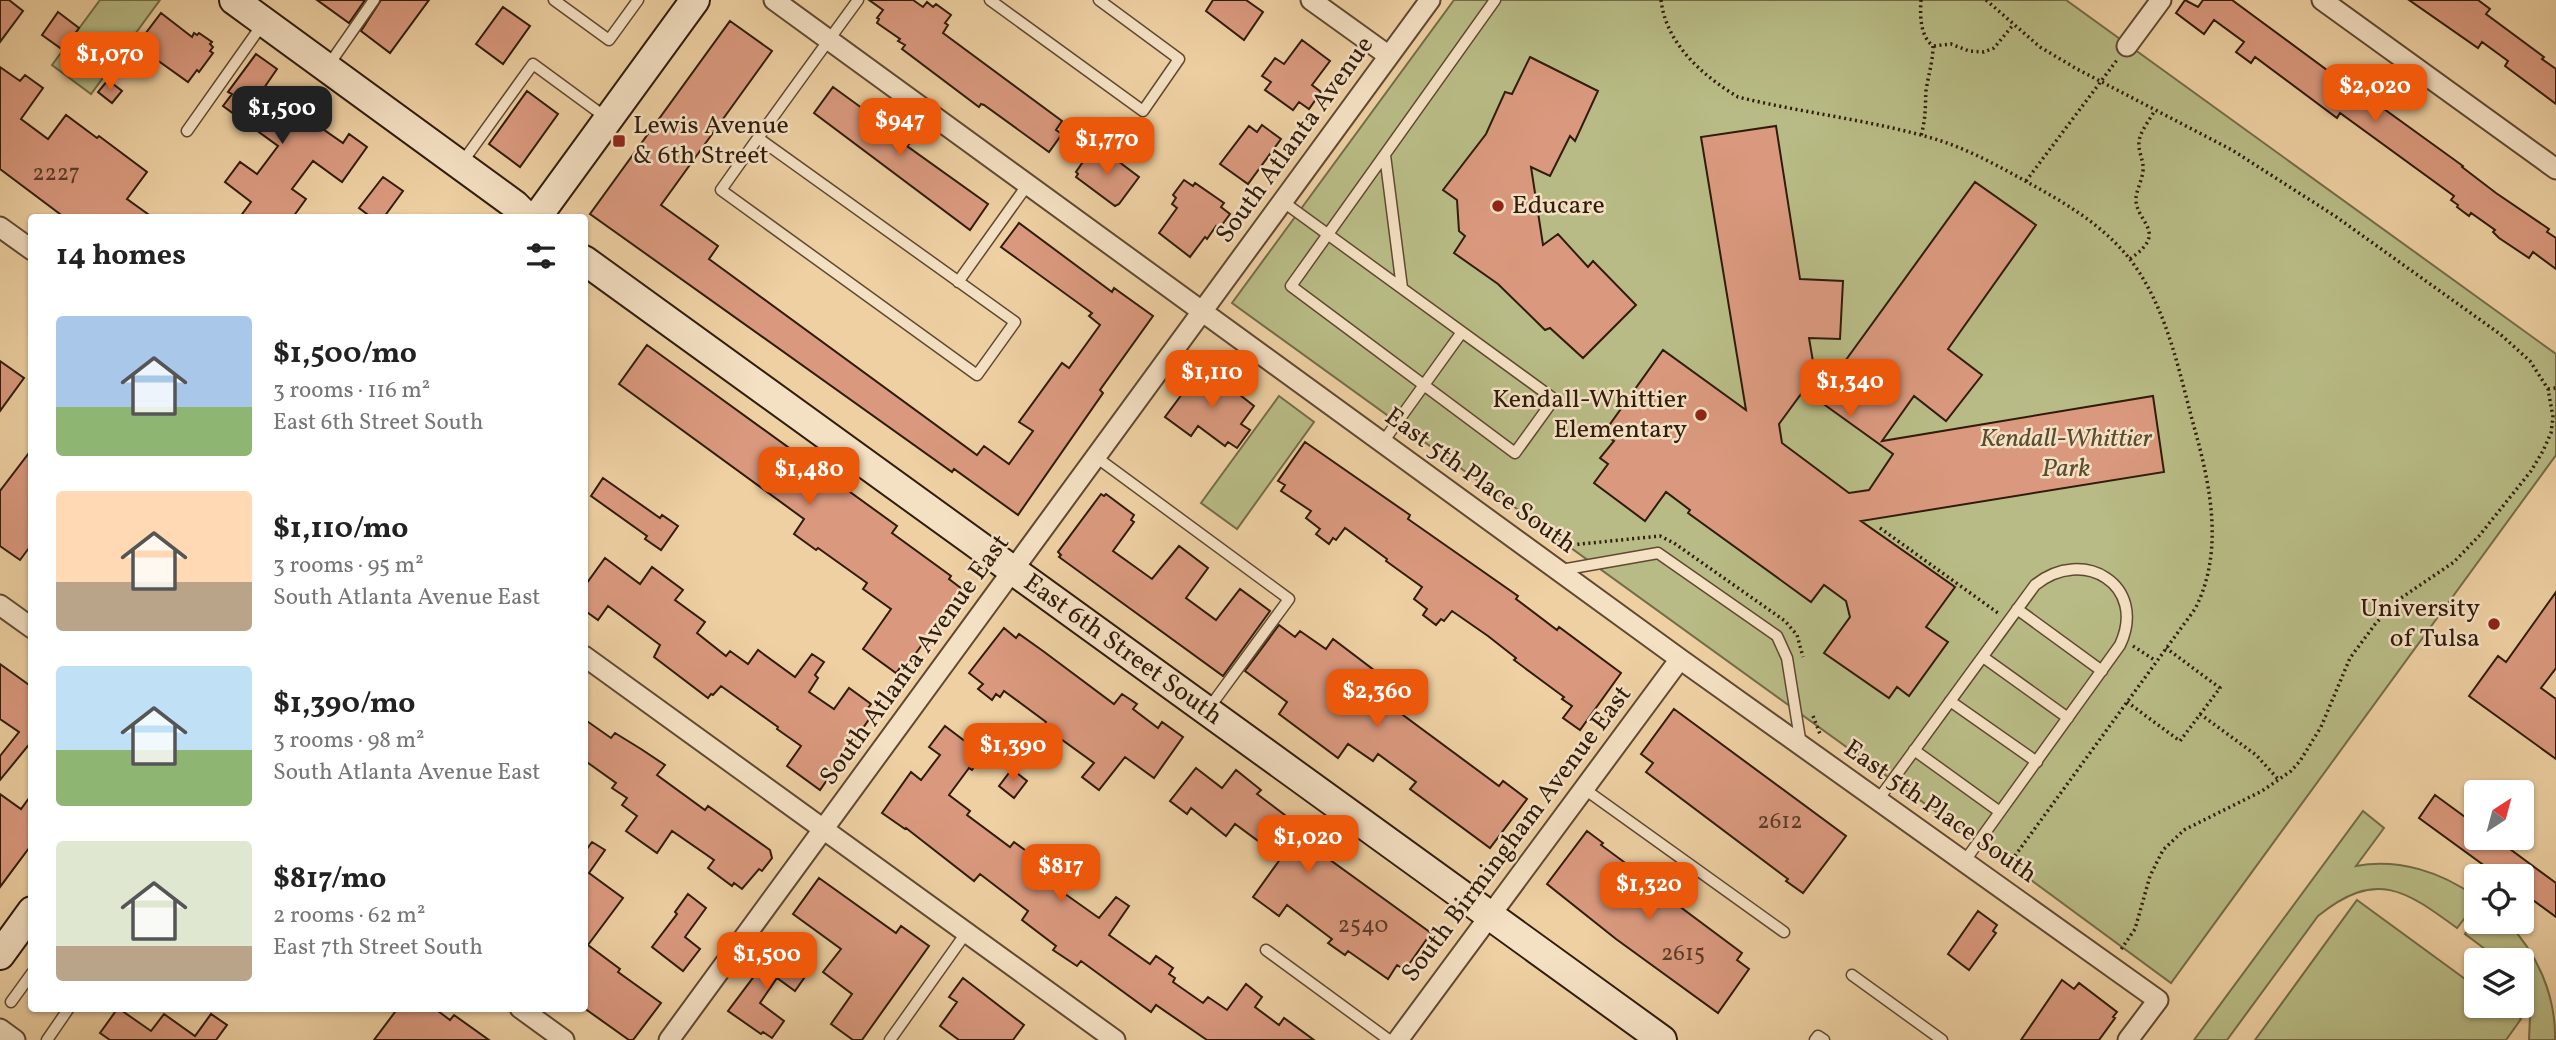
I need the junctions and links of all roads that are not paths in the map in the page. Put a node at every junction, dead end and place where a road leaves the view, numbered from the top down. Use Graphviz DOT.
graph roads {
  1 [pos="234,0"];
  2 [pos="374,0"];
  3 [pos="554,0"];
  4 [pos="638,0"];
  5 [pos="695,0"];
  6 [pos="774,0"];
  7 [pos="858,0"];
  8 [pos="990,0"];
  9 [pos="1099,0"];
  10 [pos="1311,0"];
  11 [pos="1430,0"];
  12 [pos="1495,0"];
  13 [pos="2161,0"];
  14 [pos="2322,0"];
  15 [pos="264,22"];
  16 [pos="829,39"];
  17 [pos="2123,52"];
  18 [pos="1389,56"];
  19 [pos="327,68"];
  20 [pos="608,119"];
  21 [pos="187,131"];
  22 [pos="758,138"];
  23 [pos="1385,155"];
  24 [pos="460,165"];
  25 [pos="2556,169"];
  26 [pos="1028,184"];
  27 [pos="1282,201"];
  28 [pos="524,214"];
  29 [pos="539,214"];
  30 [pos="0,227"];
  31 [pos="1329,234"];
  32 [pos="28,247"];
  33 [pos="588,263"];
  34 [pos="958,282"];
  35 [pos="1402,288"];
  36 [pos="1203,311"];
  37 [pos="1462,332"];
  38 [pos="1424,385"];
  39 [pos="1382,442"];
  40 [pos="1096,457"];
  41 [pos="1558,570"];
  42 [pos="1013,572"];
  43 [pos="0,605"];
  44 [pos="2017,609"];
  45 [pos="28,625"];
  46 [pos="1983,657"];
  47 [pos="588,659"];
  48 [pos="1680,659"];
  49 [pos="2102,671"];
  50 [pos="1950,701"];
  51 [pos="1206,711"];
  52 [pos="2068,718"];
  53 [pos="1801,745"];
  54 [pos="1914,750"];
  55 [pos="2037,762"];
  56 [pos="1583,787"];
  57 [pos="1878,800"];
  58 [pos="2000,812"];
  59 [pos="824,830"];
  60 [pos="1964,862"];
  61 [pos="1489,915"];
  62 [pos="28,920"];
  63 [pos="1784,932"];
  64 [pos="966,933"];
  65 [pos="1266,950"];
  66 [pos="0,955"];
  67 [pos="1852,975"];
  68 [pos="28,978"];
  69 [pos="10,1002"];
  70 [pos="66,1012"];
  71 [pos="526,1012"];
  72 [pos="0,1029"];
  73 [pos="15,1040"];
  74 [pos="47,1040"];
  75 [pos="564,1040"];
  76 [pos="669,1040"];
  77 [pos="890,1040"];
  78 [pos="1115,1040"];
  79 [pos="1389,1040"];
  80 [pos="1398,1040"];
  81 [pos="1662,1040"];
  82 [pos="1815,1040"];
  83 [pos="1824,1040"];
  84 [pos="1942,1040"];
  85 [pos="2128,1040"];
  1 -- 15 [label="street"];
  2 -- 19 [label="lane"];
  3 -- 4 [label="lane"];
  5 -- 20 [label="street"];
  6 -- 16 [label="street, East 5th Place South"];
  7 -- 16 [label="lane"];
  8 -- 9 [label="lane"];
  10 -- 18 [label="street"];
  11 -- 18 [label="street, South Atlanta Avenue"];
  12 -- 23 [label="lane"];
  13 -- 17 [label="street"];
  14 -- 25 [label="street"];
  15 -- 19 [label="street"];
  15 -- 21 [label="lane"];
  16 -- 22 [label="lane"];
  16 -- 26 [label="street, East 5th Place South"];
  18 -- 27 [label="street, South Atlanta Avenue"];
  19 -- 24 [label="street"];
  20 -- 24 [label="lane"];
  20 -- 29 [label="street"];
  22 -- 34 [label="lane"];
  22 -- 34 [label="lane"];
  23 -- 31 [label="lane"];
  23 -- 35 [label="lane"];
  24 -- 28 [label="street"];
  26 -- 34 [label="lane"];
  26 -- 36 [label="street, East 5th Place South"];
  27 -- 31 [label="lane"];
  27 -- 36 [label="street, South Atlanta Avenue"];
  30 -- 32 [label="street"];
  31 -- 35 [label="lane"];
  31 -- 38 [label="lane"];
  33 -- 42 [label="street, East 6th Street South"];
  35 -- 37 [label="lane"];
  36 -- 39 [label="street, East 5th Place South"];
  36 -- 40 [label="street, South Atlanta Avenue East"];
  37 -- 38 [label="lane"];
  37 -- 38 [label="lane"];
  38 -- 39 [label="lane"];
  39 -- 41 [label="street, East 5th Place South"];
  40 -- 42 [label="street, South Atlanta Avenue East"];
  40 -- 51 [label="lane"];
  41 -- 48 [label="street, East 5th Place South"];
  41 -- 53 [label="lane"];
  42 -- 51 [label="street, East 6th Street South"];
  42 -- 59 [label="street, South Atlanta Avenue East"];
  43 -- 45 [label="street"];
  44 -- 46 [label="lane"];
  44 -- 49 [label="lane"];
  44 -- 49 [label="lane"];
  46 -- 50 [label="lane"];
  46 -- 52 [label="lane"];
  47 -- 59 [label="street"];
  48 -- 53 [label="street, East 5th Place South"];
  48 -- 56 [label="street, South Birmingham Avenue East"];
  49 -- 52 [label="lane"];
  50 -- 54 [label="lane"];
  50 -- 55 [label="lane"];
  51 -- 61 [label="street, East 6th Street South"];
  52 -- 55 [label="lane"];
  53 -- 57 [label="street, East 5th Place South"];
  54 -- 57 [label="lane"];
  54 -- 58 [label="lane"];
  55 -- 58 [label="lane"];
  56 -- 61 [label="street, South Birmingham Avenue East"];
  56 -- 63 [label="lane"];
  57 -- 60 [label="street, East 5th Place South"];
  58 -- 60 [label="lane"];
  59 -- 64 [label="street"];
  59 -- 76 [label="street, South Atlanta Avenue East"];
  60 -- 85 [label="street, East 5th Place South"];
  61 -- 80 [label="street, South Birmingham Avenue East"];
  61 -- 81 [label="street, East 6th Street South"];
  62 -- 66 [label="street"];
  64 -- 77 [label="lane"];
  64 -- 78 [label="street"];
  65 -- 79 [label="lane"];
  67 -- 84 [label="lane"];
  68 -- 69 [label="lane"];
  70 -- 74 [label="lane"];
  71 -- 75 [label="street"];
  72 -- 73 [label="street"];
  82 -- 83 [label="lane"];
}
